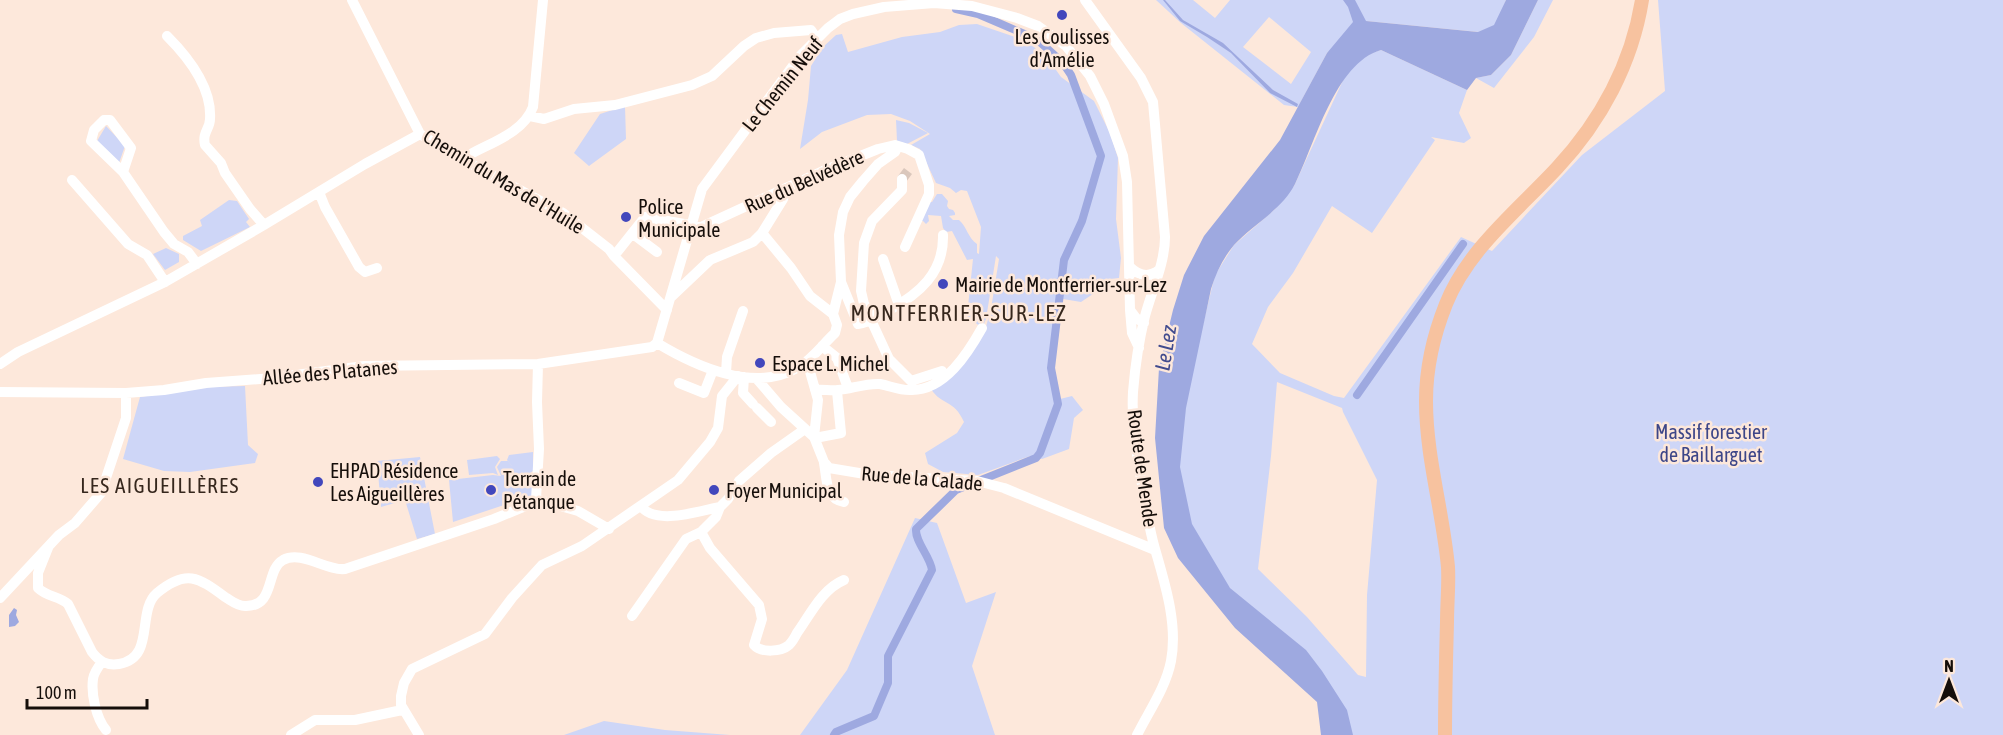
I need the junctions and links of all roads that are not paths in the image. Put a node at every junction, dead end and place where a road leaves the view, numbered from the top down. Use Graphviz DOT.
graph roads {
  1 [pos="352,0"];
  2 [pos="543,0"];
  3 [pos="899,0"];
  4 [pos="1085,0"];
  5 [pos="1642,0"];
  6 [pos="884,7"];
  7 [pos="167,36"];
  8 [pos="817,39"];
  9 [pos="530,116"];
  10 [pos="420,134"];
  11 [pos="898,146"];
  12 [pos="919,155"];
  13 [pos="465,161"];
  14 [pos="911,167"];
  15 [pos="123,172"];
  16 [pos="902,179"];
  17 [pos="72,180"];
  18 [pos="786,189"];
  19 [pos="319,192"];
  20 [pos="264,225"];
  21 [pos="691,226"];
  22 [pos="762,233"];
  23 [pos="633,234"];
  24 [pos="943,235"];
  25 [pos="905,248"];
  26 [pos="657,252"];
  27 [pos="614,256"];
  28 [pos="883,259"];
  29 [pos="197,264"];
  30 [pos="1130,267"];
  31 [pos="377,268"];
  32 [pos="1159,270"];
  33 [pos="165,282"];
  34 [pos="841,282"];
  35 [pos="1131,292"];
  36 [pos="671,297"];
  37 [pos="899,305"];
  38 [pos="667,310"];
  39 [pos="1130,310"];
  40 [pos="743,311"];
  41 [pos="833,314"];
  42 [pos="873,319"];
  43 [pos="1144,320"];
  44 [pos="982,328"];
  45 [pos="660,344"];
  46 [pos="822,346"];
  47 [pos="1139,348"];
  48 [pos="807,361"];
  49 [pos="0,364"];
  50 [pos="538,364"];
  51 [pos="713,370"];
  52 [pos="726,373"];
  53 [pos="741,376"];
  54 [pos="944,377"];
  55 [pos="757,379"];
  56 [pos="679,383"];
  57 [pos="843,389"];
  58 [pos="815,390"];
  59 [pos="0,392"];
  60 [pos="126,393"];
  61 [pos="771,422"];
  62 [pos="805,429"];
  63 [pos="815,437"];
  64 [pos="824,462"];
  65 [pos="536,499"];
  66 [pos="844,502"];
  67 [pos="641,506"];
  68 [pos="720,507"];
  69 [pos="609,529"];
  70 [pos="701,532"];
  71 [pos="48,548"];
  72 [pos="1155,550"];
  73 [pos="844,580"];
  74 [pos="0,598"];
  75 [pos="632,615"];
  76 [pos="102,662"];
  77 [pos="402,710"];
  78 [pos="106,729"];
  79 [pos="291,735"];
  80 [pos="418,735"];
  81 [pos="1137,735"];
  82 [pos="1445,735"];
  1 -- 10 [label="street, Chemin du Mas de l'Huile"];
  2 -- 9 [label="street"];
  3 -- 6 [label="street"];
  4 -- 32 [label="street, Route de Mende"];
  5 -- 82 [label="main road"];
  6 -- 8 [label="street, Le Chemin Neuf"];
  6 -- 30 [label="street, Le Chemin Neuf"];
  7 -- 20 [label="street"];
  8 -- 9 [label="street"];
  8 -- 21 [label="street, Le Chemin Neuf"];
  9 -- 13 [label="street"];
  10 -- 13 [label="street, Chemin du Mas de l'Huile"];
  10 -- 19 [label="street"];
  11 -- 12 [label="street"];
  11 -- 18 [label="street, Rue du Belvédère"];
  11 -- 34 [label="street"];
  12 -- 14 [label="street"];
  12 -- 25 [label="street"];
  13 -- 27 [label="street, Chemin du Mas de l'Huile"];
  15 -- 15 [label="street"];
  15 -- 29 [label="street"];
  16 -- 42 [label="street"];
  17 -- 33 [label="street"];
  18 -- 21 [label="street, Rue du Belvédère"];
  18 -- 22 [label="street"];
  19 -- 20 [label="street"];
  19 -- 31 [label="street"];
  20 -- 29 [label="street"];
  21 -- 23 [label="street"];
  21 -- 36 [label="street, Le Chemin Neuf"];
  22 -- 36 [label="street"];
  22 -- 41 [label="street"];
  23 -- 26 [label="street"];
  23 -- 27 [label="street"];
  24 -- 37 [label="street"];
  27 -- 38 [label="street, Chemin du Mas de l'Huile"];
  28 -- 37 [label="street"];
  29 -- 33 [label="street"];
  30 -- 32 [label="street"];
  30 -- 35 [label="street, Le Chemin Neuf"];
  32 -- 43 [label="street, Route de Mende"];
  33 -- 49 [label="street"];
  34 -- 41 [label="street"];
  34 -- 42 [label="street"];
  35 -- 39 [label="street, Le Chemin Neuf"];
  35 -- 43 [label="street, Le Chemin Neuf"];
  36 -- 38 [label="street, Le Chemin Neuf"];
  37 -- 42 [label="street"];
  38 -- 45 [label="street, Le Chemin Neuf"];
  39 -- 43 [label="street"];
  39 -- 47 [label="street, Le Chemin Neuf"];
  40 -- 52 [label="street"];
  41 -- 46 [label="street"];
  42 -- 54 [label="street"];
  43 -- 47 [label="street, Route de Mende"];
  44 -- 54 [label="street"];
  45 -- 50 [label="street, Allée des Platanes"];
  45 -- 51 [label="street"];
  46 -- 48 [label="street"];
  46 -- 57 [label="street"];
  47 -- 72 [label="street, Route de Mende"];
  48 -- 55 [label="street"];
  48 -- 58 [label="street"];
  50 -- 60 [label="street, Allée des Platanes"];
  50 -- 65 [label="street"];
  51 -- 52 [label="street"];
  51 -- 56 [label="street"];
  52 -- 53 [label="street"];
  53 -- 55 [label="street"];
  53 -- 61 [label="street"];
  53 -- 67 [label="street"];
  54 -- 57 [label="street"];
  55 -- 62 [label="street"];
  57 -- 58 [label="street"];
  57 -- 63 [label="street"];
  58 -- 63 [label="street"];
  59 -- 60 [label="street, Allée des Platanes"];
  60 -- 71 [label="street"];
  62 -- 63 [label="street"];
  62 -- 68 [label="street"];
  63 -- 64 [label="street"];
  64 -- 66 [label="street"];
  64 -- 72 [label="street, Rue de la Calade"];
  65 -- 69 [label="street"];
  65 -- 76 [label="street"];
  67 -- 68 [label="street"];
  67 -- 69 [label="street"];
  68 -- 70 [label="street"];
  69 -- 77 [label="street"];
  70 -- 73 [label="street"];
  70 -- 75 [label="street"];
  71 -- 74 [label="street"];
  71 -- 76 [label="street"];
  72 -- 81 [label="street, Route de Mende"];
  76 -- 78 [label="street"];
  77 -- 79 [label="street"];
  77 -- 80 [label="street"];
}
